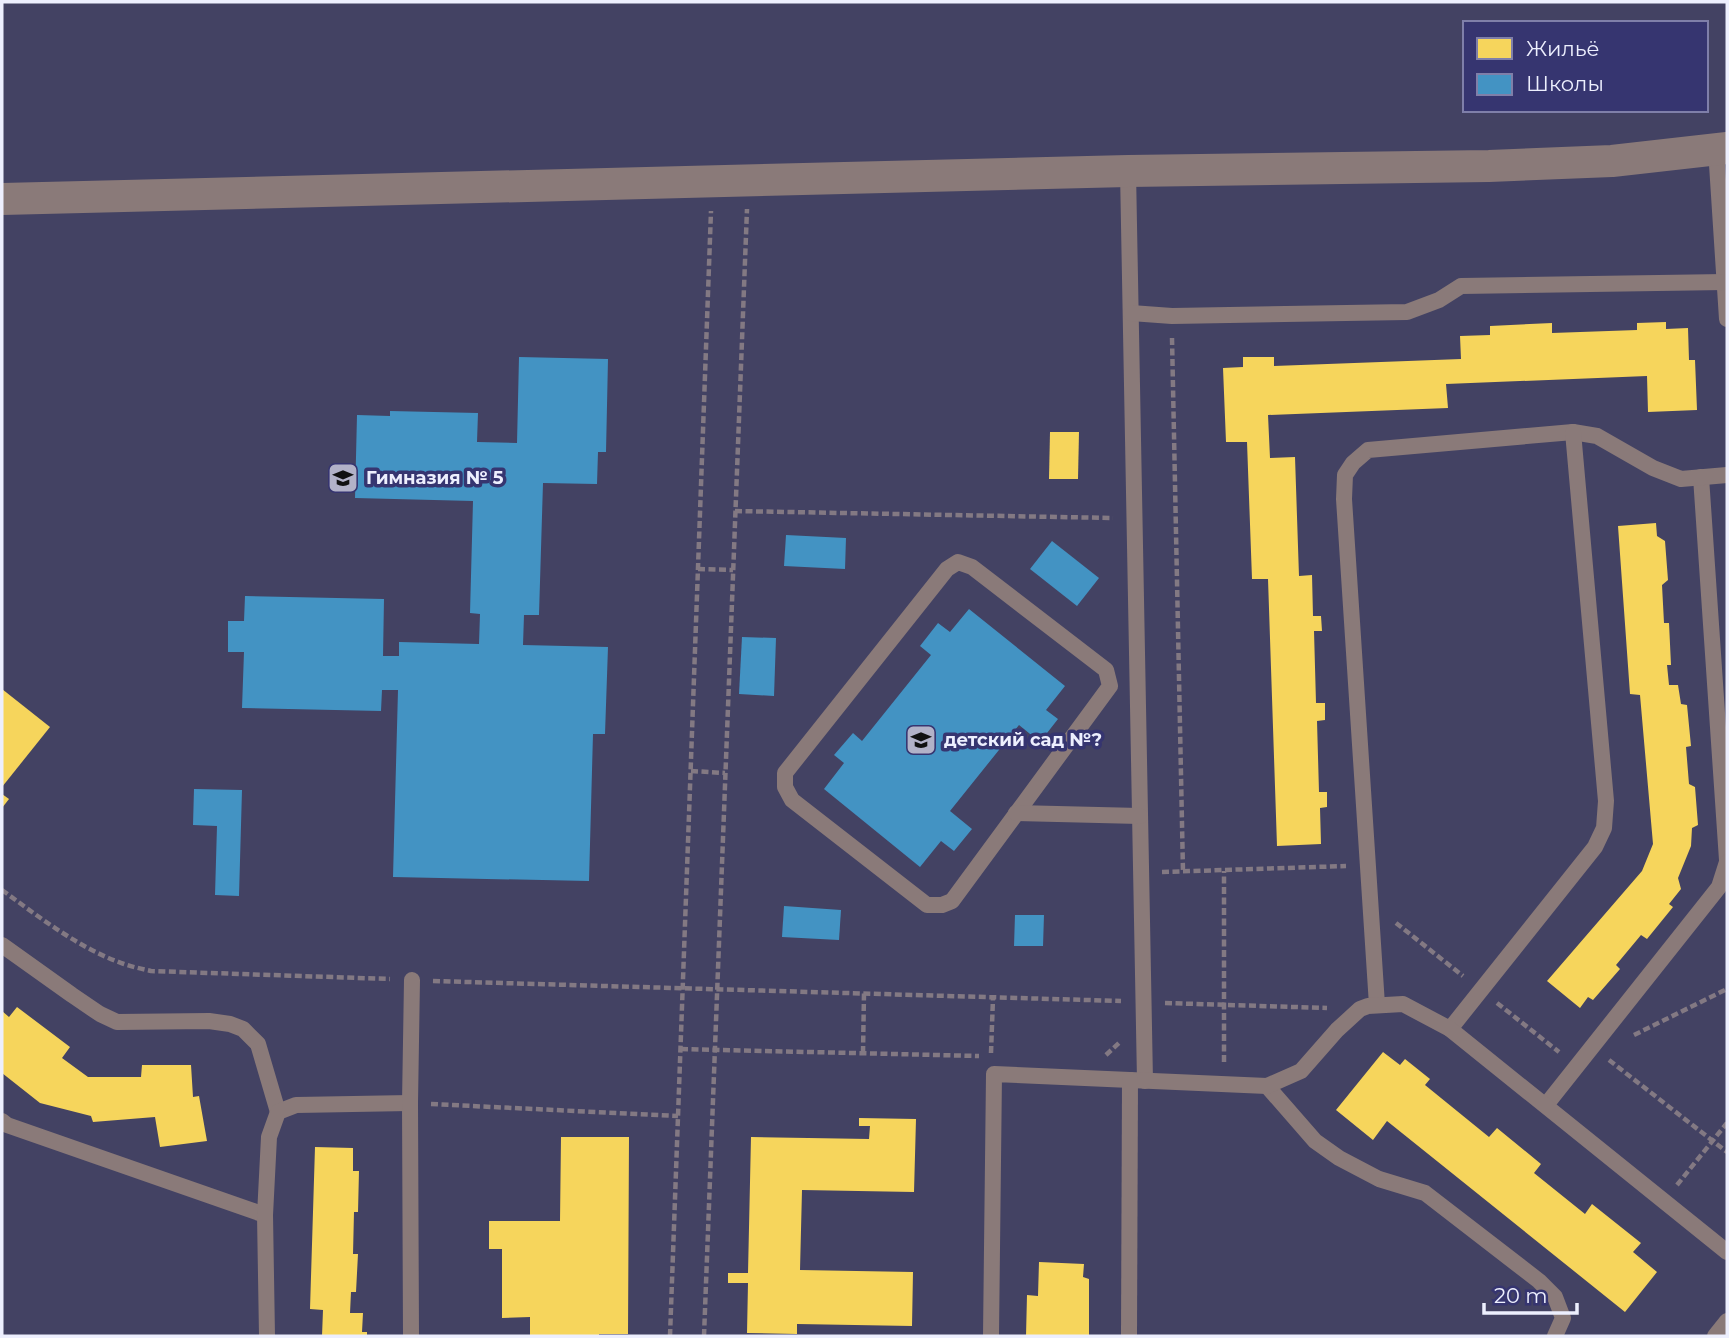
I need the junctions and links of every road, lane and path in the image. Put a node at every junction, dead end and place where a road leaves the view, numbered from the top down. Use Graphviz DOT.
graph roads {
  1 [pos="1722,148"];
  2 [pos="1128,170"];
  3 [pos="748,180"];
  4 [pos="713,181"];
  5 [pos="2,199"];
  6 [pos="1725,282"];
  7 [pos="1131,313"];
  8 [pos="1172,316"];
  9 [pos="1727,319"];
  10 [pos="1573,432"];
  11 [pos="1727,475"];
  12 [pos="1702,477"];
  13 [pos="735,511"];
  14 [pos="1135,518"];
  15 [pos="698,569"];
  16 [pos="733,570"];
  17 [pos="1138,685"];
  18 [pos="1110,686"];
  19 [pos="691,771"];
  20 [pos="725,773"];
  21 [pos="1016,813"];
  22 [pos="1140,817"];
  23 [pos="1727,861"];
  24 [pos="1368,865"];
  25 [pos="1224,871"];
  26 [pos="1183,872"];
  27 [pos="1141,873"];
  28 [pos="2,890"];
  29 [pos="1370,902"];
  30 [pos="2,945"];
  31 [pos="412,980"];
  32 [pos="683,988"];
  33 [pos="717,989"];
  34 [pos="1727,989"];
  35 [pos="1481,990"];
  36 [pos="864,993"];
  37 [pos="993,998"];
  38 [pos="1143,1002"];
  39 [pos="1224,1005"];
  40 [pos="1377,1005"];
  41 [pos="1360,1009"];
  42 [pos="1450,1029"];
  43 [pos="1123,1037"];
  44 [pos="681,1049"];
  45 [pos="715,1050"];
  46 [pos="1598,1051"];
  47 [pos="863,1053"];
  48 [pos="1099,1056"];
  49 [pos="1577,1066"];
  50 [pos="1138,1081"];
  51 [pos="1224,1084"];
  52 [pos="1267,1086"];
  53 [pos="410,1102"];
  54 [pos="428,1104"];
  55 [pos="1546,1105"];
  56 [pos="278,1112"];
  57 [pos="678,1116"];
  58 [pos="2,1121"];
  59 [pos="1727,1123"];
  60 [pos="1713,1141"];
  61 [pos="1727,1152"];
  62 [pos="1664,1200"];
  63 [pos="265,1215"];
  64 [pos="1727,1252"];
  65 [pos="1727,1321"];
  66 [pos="267,1336"];
  67 [pos="411,1336"];
  68 [pos="670,1336"];
  69 [pos="704,1336"];
  70 [pos="991,1336"];
  71 [pos="1129,1336"];
  72 [pos="1555,1336"];
  73 [pos="1715,1336"];
  1 -- 2 [label="street"];
  1 -- 6 [label="lane"];
  2 -- 3 [label="street"];
  2 -- 7 [label="lane"];
  3 -- 4 [label="street"];
  3 -- 13 [label="path"];
  4 -- 5 [label="street"];
  4 -- 15 [label="path"];
  6 -- 8 [label="lane"];
  6 -- 9 [label="lane"];
  7 -- 8 [label="lane"];
  7 -- 14 [label="lane"];
  8 -- 26 [label="path"];
  10 -- 12 [label="lane"];
  10 -- 24 [label="lane"];
  10 -- 35 [label="lane"];
  11 -- 12 [label="lane"];
  12 -- 23 [label="lane"];
  13 -- 14 [label="path"];
  13 -- 16 [label="path"];
  14 -- 17 [label="lane"];
  15 -- 16 [label="path"];
  15 -- 19 [label="path"];
  16 -- 20 [label="path"];
  17 -- 18 [label="lane"];
  17 -- 22 [label="lane"];
  18 -- 21 [label="lane"];
  18 -- 21 [label="lane"];
  19 -- 20 [label="path"];
  19 -- 32 [label="path"];
  20 -- 33 [label="path"];
  21 -- 22 [label="lane"];
  22 -- 27 [label="lane"];
  23 -- 46 [label="lane"];
  24 -- 25 [label="path"];
  24 -- 29 [label="lane"];
  25 -- 26 [label="path"];
  25 -- 39 [label="path"];
  26 -- 27 [label="path"];
  27 -- 38 [label="lane"];
  28 -- 31 [label="path"];
  29 -- 35 [label="path"];
  29 -- 40 [label="lane"];
  30 -- 56 [label="lane"];
  31 -- 32 [label="path"];
  31 -- 53 [label="lane"];
  32 -- 33 [label="path"];
  32 -- 44 [label="path"];
  33 -- 36 [label="path"];
  33 -- 45 [label="path"];
  34 -- 46 [label="path"];
  35 -- 42 [label="lane"];
  35 -- 49 [label="path"];
  36 -- 37 [label="path"];
  36 -- 47 [label="path"];
  37 -- 38 [label="path"];
  37 -- 47 [label="path"];
  38 -- 39 [label="path"];
  38 -- 50 [label="lane"];
  39 -- 41 [label="path"];
  39 -- 51 [label="path"];
  40 -- 41 [label="lane"];
  40 -- 42 [label="lane"];
  41 -- 52 [label="lane"];
  42 -- 55 [label="lane"];
  43 -- 48 [label="path"];
  44 -- 45 [label="path"];
  44 -- 57 [label="path"];
  45 -- 47 [label="path"];
  45 -- 69 [label="path"];
  46 -- 49 [label="lane"];
  46 -- 60 [label="path"];
  49 -- 55 [label="lane"];
  50 -- 51 [label="lane"];
  50 -- 70 [label="lane"];
  50 -- 71 [label="lane"];
  51 -- 52 [label="lane"];
  52 -- 72 [label="lane"];
  53 -- 56 [label="lane"];
  53 -- 67 [label="lane"];
  54 -- 57 [label="path"];
  55 -- 62 [label="lane"];
  56 -- 63 [label="lane"];
  57 -- 68 [label="path"];
  58 -- 63 [label="lane"];
  59 -- 60 [label="path"];
  60 -- 61 [label="path"];
  60 -- 62 [label="path"];
  62 -- 64 [label="lane"];
  63 -- 66 [label="lane"];
  65 -- 73 [label="lane"];
}
